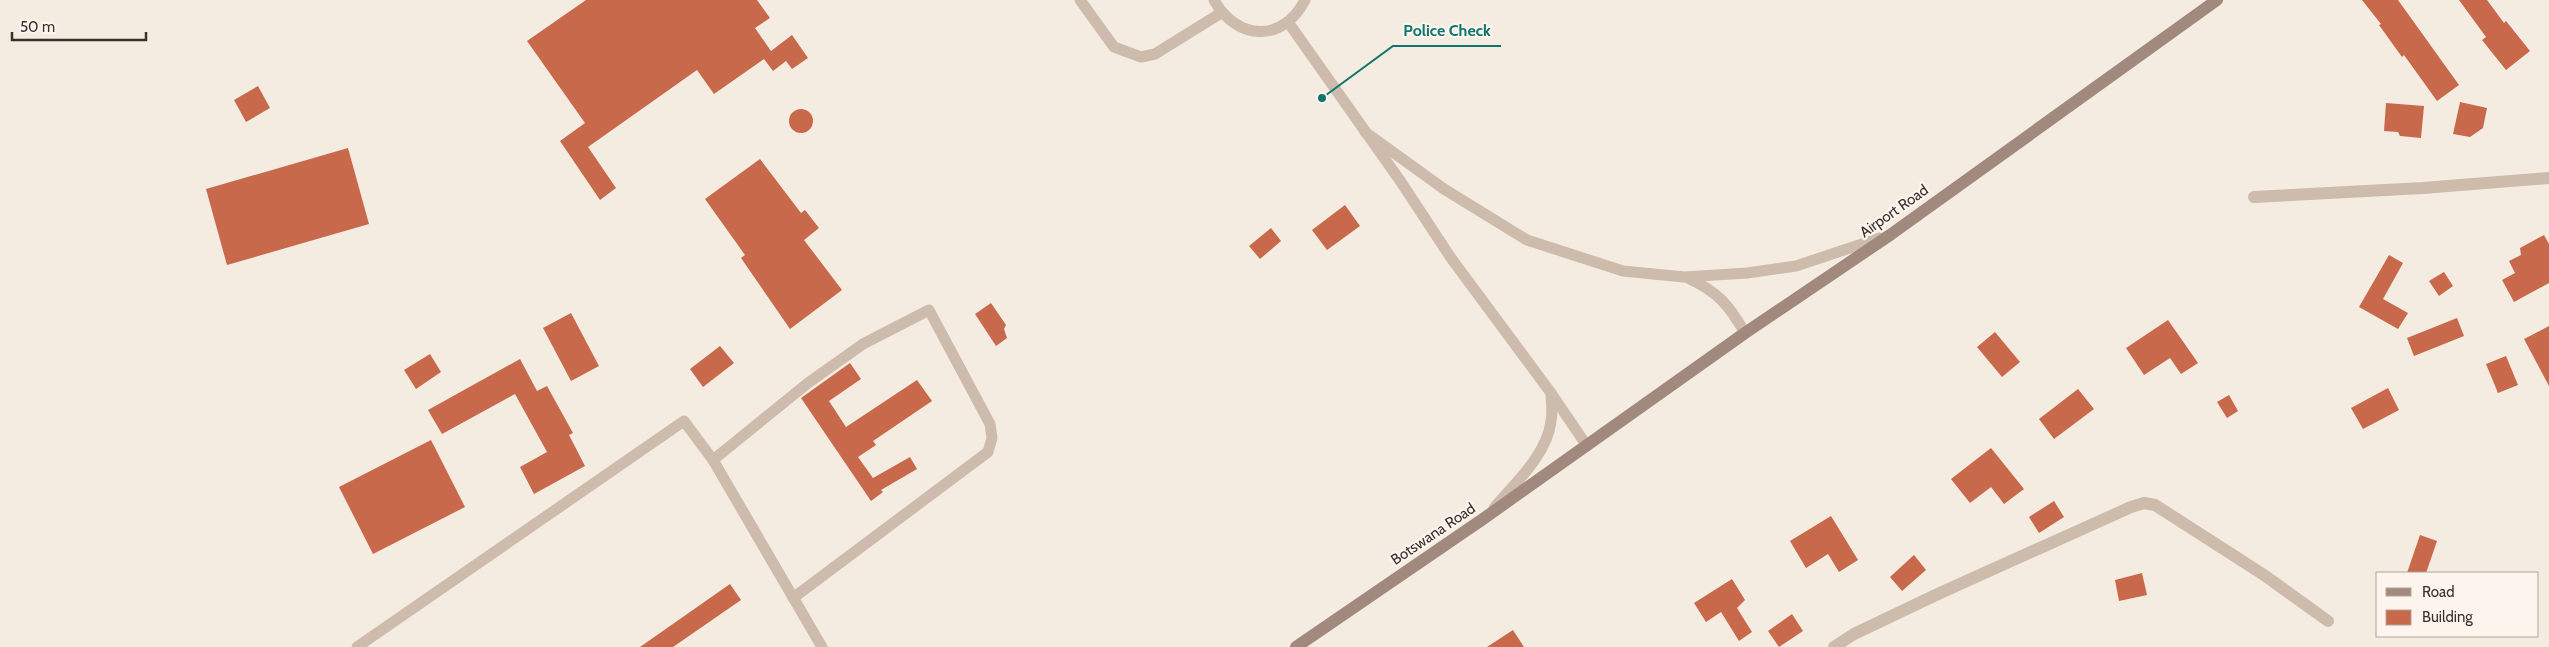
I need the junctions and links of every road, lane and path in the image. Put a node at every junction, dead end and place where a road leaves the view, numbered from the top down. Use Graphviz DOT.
graph roads {
  1 [pos="1080,0"];
  2 [pos="1214,0"];
  3 [pos="1305,0"];
  4 [pos="2217,0"];
  5 [pos="1222,13"];
  6 [pos="1288,22"];
  7 [pos="1365,132"];
  8 [pos="2549,178"];
  9 [pos="2254,197"];
  10 [pos="1890,235"];
  11 [pos="1684,277"];
  12 [pos="1745,333"];
  13 [pos="1551,393"];
  14 [pos="1587,446"];
  15 [pos="713,460"];
  16 [pos="1483,519"];
  17 [pos="793,598"];
  18 [pos="2328,621"];
  19 [pos="357,647"];
  20 [pos="822,647"];
  21 [pos="1296,647"];
  22 [pos="1834,647"];
  1 -- 5 [label="lane"];
  2 -- 5 [label="lane"];
  3 -- 6 [label="lane"];
  4 -- 10 [label="street, Airport Road"];
  5 -- 6 [label="lane"];
  6 -- 7 [label="lane"];
  7 -- 11 [label="lane"];
  7 -- 13 [label="lane"];
  8 -- 9 [label="street"];
  10 -- 11 [label="lane"];
  10 -- 12 [label="street, Airport Road"];
  11 -- 12 [label="lane"];
  12 -- 14 [label="street, Airport Road"];
  13 -- 14 [label="lane"];
  13 -- 16 [label="lane"];
  14 -- 16 [label="street, Botswana Road"];
  15 -- 17 [label="lane"];
  15 -- 17 [label="lane"];
  15 -- 19 [label="lane"];
  16 -- 21 [label="street, Botswana Road"];
  17 -- 20 [label="lane"];
  18 -- 22 [label="street"];
}
